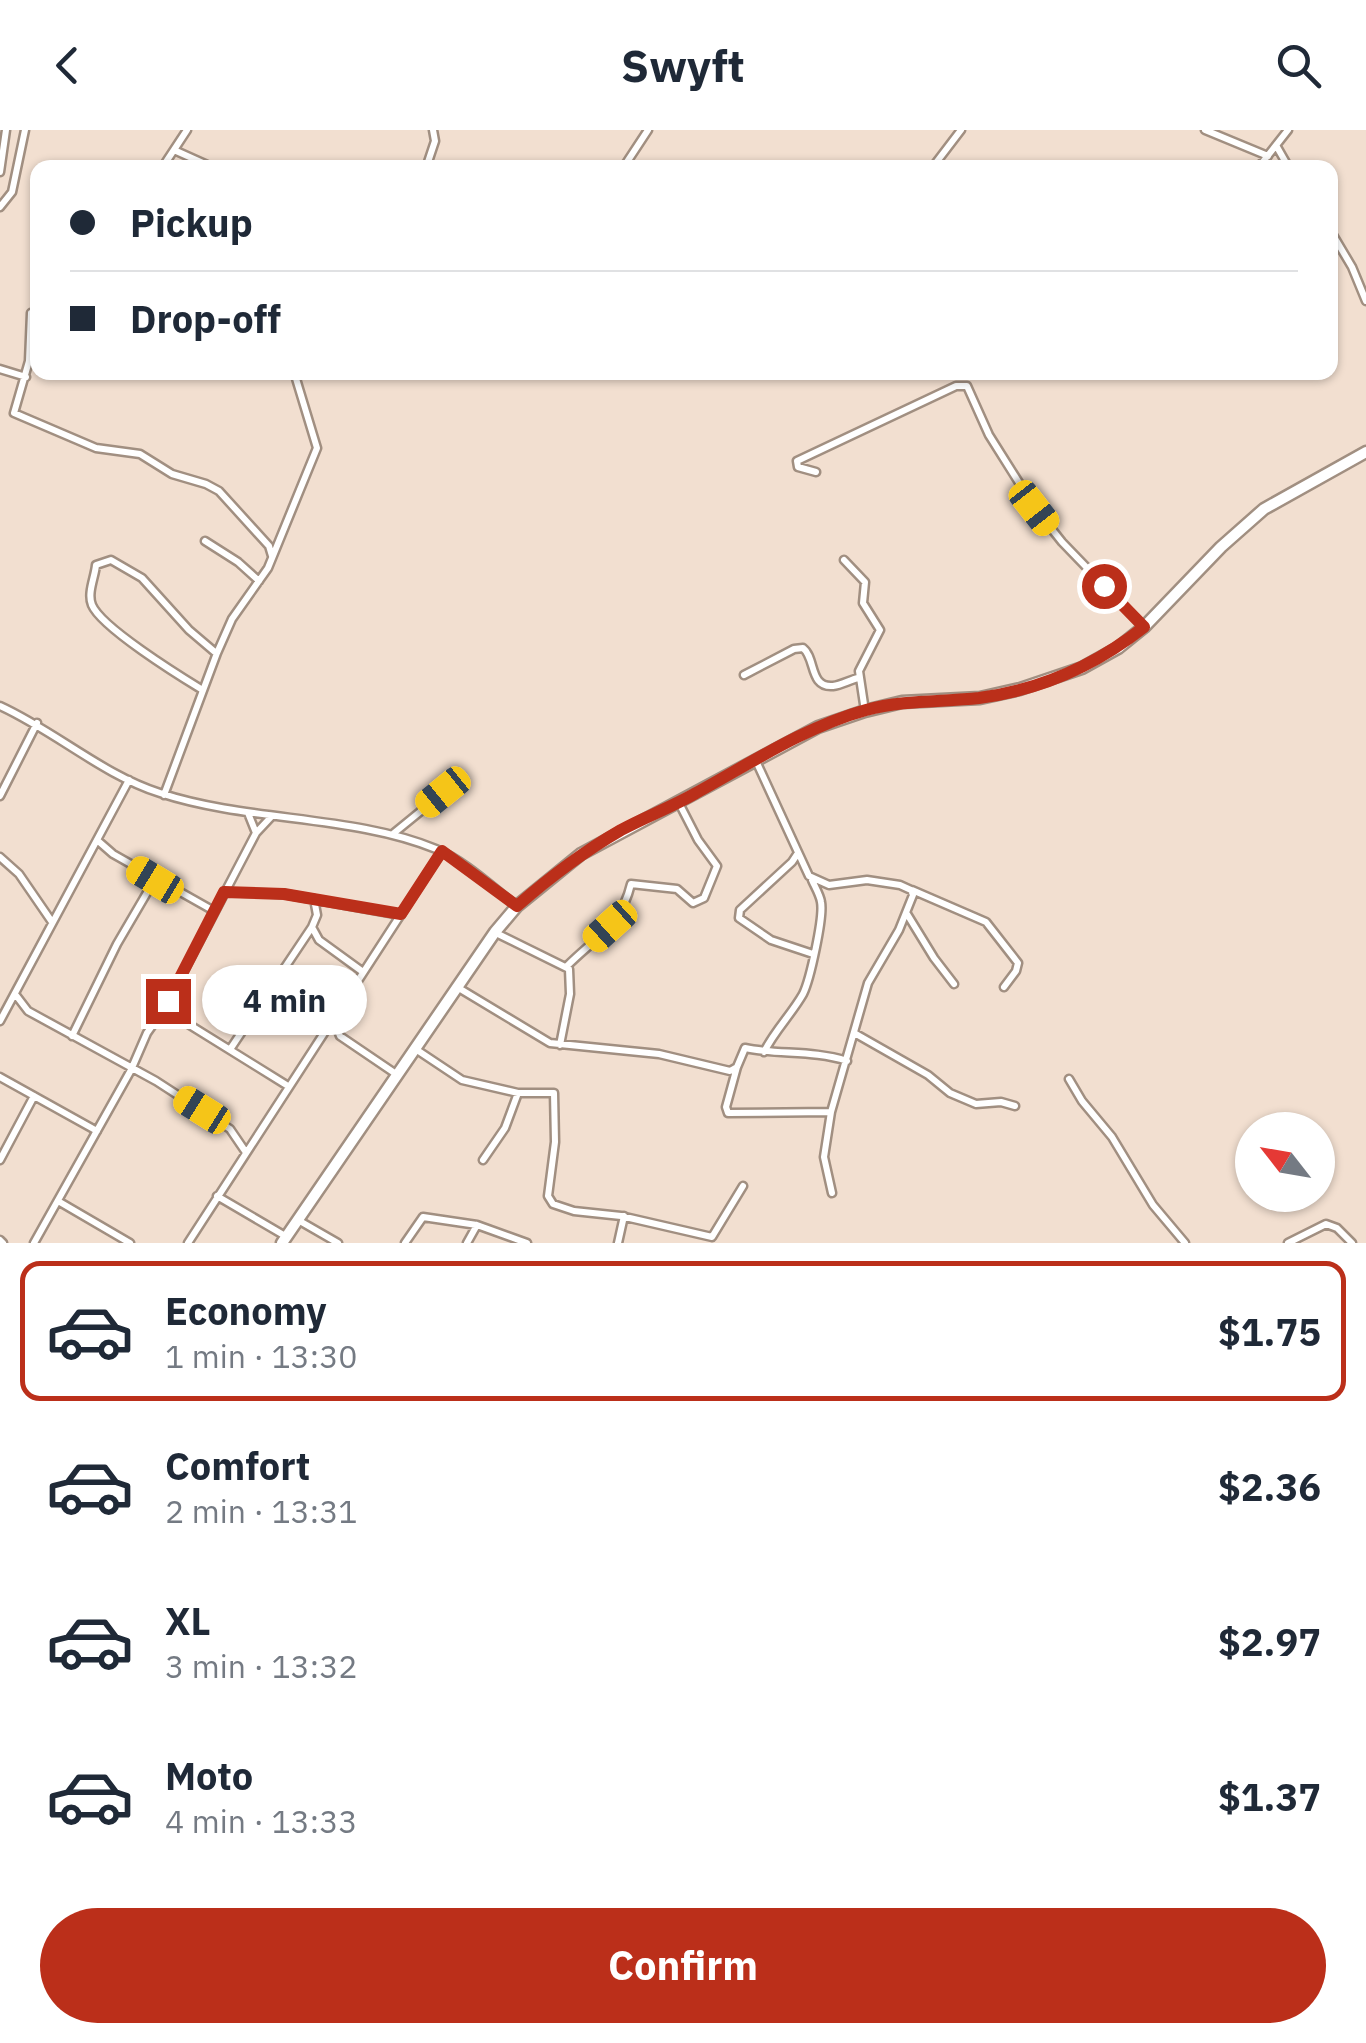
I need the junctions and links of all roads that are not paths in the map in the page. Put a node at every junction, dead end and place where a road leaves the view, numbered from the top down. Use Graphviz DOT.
graph roads {
  1 [pos="6,130"];
  2 [pos="25,130"];
  3 [pos="187,130"];
  4 [pos="433,130"];
  5 [pos="648,130"];
  6 [pos="961,130"];
  7 [pos="1205,130"];
  8 [pos="1288,130"];
  9 [pos="1277,147"];
  10 [pos="174,150"];
  11 [pos="1268,156"];
  12 [pos="167,160"];
  13 [pos="196,160"];
  14 [pos="429,160"];
  15 [pos="628,160"];
  16 [pos="938,160"];
  17 [pos="1265,160"];
  18 [pos="1284,160"];
  19 [pos="0,172"];
  20 [pos="0,207"];
  21 [pos="1338,243"];
  22 [pos="1366,301"];
  23 [pos="30,326"];
  24 [pos="0,369"];
  25 [pos="26,377"];
  26 [pos="297,380"];
  27 [pos="1362,454"];
  28 [pos="1366,467"];
  29 [pos="816,472"];
  30 [pos="205,541"];
  31 [pos="272,558"];
  32 [pos="844,560"];
  33 [pos="259,581"];
  34 [pos="1144,627"];
  35 [pos="217,653"];
  36 [pos="744,675"];
  37 [pos="858,678"];
  38 [pos="201,689"];
  39 [pos="0,706"];
  40 [pos="865,711"];
  41 [pos="37,723"];
  42 [pos="755,760"];
  43 [pos="129,780"];
  44 [pos="443,792"];
  45 [pos="164,795"];
  46 [pos="0,796"];
  47 [pos="679,803"];
  48 [pos="248,813"];
  49 [pos="272,817"];
  50 [pos="256,833"];
  51 [pos="392,834"];
  52 [pos="97,840"];
  53 [pos="106,850"];
  54 [pos="90,851"];
  55 [pos="442,851"];
  56 [pos="799,851"];
  57 [pos="0,857"];
  58 [pos="810,876"];
  59 [pos="155,880"];
  60 [pos="911,890"];
  61 [pos="224,892"];
  62 [pos="314,899"];
  63 [pos="334,903"];
  64 [pos="517,906"];
  65 [pos="214,911"];
  66 [pos="907,913"];
  67 [pos="401,914"];
  68 [pos="317,915"];
  69 [pos="52,922"];
  70 [pos="312,927"];
  71 [pos="494,932"];
  72 [pos="813,954"];
  73 [pos="566,966"];
  74 [pos="364,972"];
  75 [pos="954,984"];
  76 [pos="1004,986"];
  77 [pos="456,987"];
  78 [pos="15,994"];
  79 [pos="164,1008"];
  80 [pos="333,1018"];
  81 [pos="0,1021"];
  82 [pos="856,1034"];
  83 [pos="322,1035"];
  84 [pos="72,1036"];
  85 [pos="340,1036"];
  86 [pos="560,1045"];
  87 [pos="231,1048"];
  88 [pos="414,1048"];
  89 [pos="764,1052"];
  90 [pos="136,1056"];
  91 [pos="847,1061"];
  92 [pos="737,1068"];
  93 [pos="131,1070"];
  94 [pos="142,1073"];
  95 [pos="396,1074"];
  96 [pos="0,1077"];
  97 [pos="1069,1079"];
  98 [pos="288,1086"];
  99 [pos="518,1092"];
  100 [pos="34,1096"];
  101 [pos="1015,1106"];
  102 [pos="831,1112"];
  103 [pos="97,1131"];
  104 [pos="246,1153"];
  105 [pos="0,1160"];
  106 [pos="484,1160"];
  107 [pos="743,1186"];
  108 [pos="832,1193"];
  109 [pos="217,1196"];
  110 [pos="58,1202"];
  111 [pos="624,1216"];
  112 [pos="298,1220"];
  113 [pos="477,1225"];
  114 [pos="284,1240"];
  115 [pos="34,1243"];
  116 [pos="130,1243"];
  117 [pos="188,1243"];
  118 [pos="338,1243"];
  119 [pos="405,1243"];
  120 [pos="467,1243"];
  121 [pos="528,1243"];
  122 [pos="618,1243"];
  123 [pos="1185,1243"];
  124 [pos="1288,1243"];
  125 [pos="1352,1243"];
  1 -- 19 [label="street"];
  2 -- 20 [label="street"];
  3 -- 10 [label="street"];
  4 -- 14 [label="street"];
  5 -- 15 [label="street"];
  6 -- 16 [label="street"];
  7 -- 11 [label="street"];
  8 -- 9 [label="street"];
  9 -- 11 [label="street"];
  9 -- 18 [label="street"];
  10 -- 12 [label="street"];
  10 -- 13 [label="street"];
  11 -- 17 [label="street"];
  21 -- 22 [label="street"];
  23 -- 25 [label="street"];
  24 -- 25 [label="street"];
  25 -- 31 [label="street"];
  26 -- 31 [label="street"];
  27 -- 28 [label="street"];
  27 -- 34 [label="main road"];
  29 -- 34 [label="street"];
  30 -- 33 [label="street"];
  31 -- 33 [label="street"];
  32 -- 37 [label="street"];
  33 -- 35 [label="street"];
  34 -- 40 [label="main road"];
  35 -- 38 [label="street"];
  35 -- 38 [label="street"];
  36 -- 37 [label="street"];
  37 -- 40 [label="street"];
  38 -- 45 [label="street"];
  39 -- 41 [label="street"];
  40 -- 42 [label="main road"];
  41 -- 43 [label="street"];
  41 -- 46 [label="street"];
  42 -- 47 [label="main road"];
  42 -- 56 [label="street"];
  43 -- 45 [label="street"];
  43 -- 52 [label="street"];
  44 -- 51 [label="street"];
  45 -- 48 [label="street"];
  47 -- 64 [label="main road"];
  47 -- 73 [label="street"];
  48 -- 49 [label="street"];
  48 -- 50 [label="street"];
  49 -- 50 [label="street"];
  49 -- 51 [label="street"];
  50 -- 61 [label="street"];
  51 -- 55 [label="street"];
  52 -- 53 [label="street"];
  52 -- 54 [label="street"];
  53 -- 54 [label="street"];
  53 -- 59 [label="street"];
  54 -- 69 [label="street"];
  55 -- 64 [label="street"];
  55 -- 67 [label="street"];
  56 -- 58 [label="street"];
  56 -- 72 [label="street"];
  57 -- 69 [label="street"];
  58 -- 60 [label="street"];
  58 -- 72 [label="street"];
  59 -- 65 [label="street"];
  59 -- 84 [label="street"];
  60 -- 66 [label="street"];
  60 -- 76 [label="street"];
  61 -- 62 [label="street"];
  61 -- 65 [label="street"];
  62 -- 63 [label="street"];
  62 -- 68 [label="street"];
  63 -- 67 [label="street"];
  63 -- 68 [label="street"];
  64 -- 71 [label="main road"];
  65 -- 79 [label="street"];
  66 -- 75 [label="street"];
  66 -- 82 [label="street"];
  67 -- 74 [label="street"];
  68 -- 70 [label="street"];
  69 -- 78 [label="street"];
  70 -- 74 [label="street"];
  70 -- 87 [label="street"];
  71 -- 73 [label="street"];
  71 -- 77 [label="main road"];
  72 -- 89 [label="street"];
  73 -- 86 [label="street"];
  74 -- 80 [label="street"];
  77 -- 86 [label="street"];
  77 -- 88 [label="main road"];
  78 -- 81 [label="street"];
  78 -- 84 [label="street"];
  79 -- 87 [label="street"];
  79 -- 90 [label="street"];
  80 -- 83 [label="street"];
  80 -- 85 [label="street"];
  82 -- 91 [label="street"];
  82 -- 101 [label="street"];
  83 -- 85 [label="street"];
  83 -- 98 [label="street"];
  84 -- 93 [label="street"];
  85 -- 95 [label="street"];
  86 -- 92 [label="street"];
  87 -- 98 [label="street"];
  88 -- 95 [label="main road"];
  88 -- 99 [label="street"];
  89 -- 91 [label="street"];
  89 -- 92 [label="street"];
  90 -- 93 [label="street"];
  90 -- 94 [label="street"];
  91 -- 102 [label="street"];
  92 -- 102 [label="street"];
  93 -- 94 [label="street"];
  93 -- 103 [label="street"];
  94 -- 104 [label="street"];
  95 -- 112 [label="main road"];
  96 -- 100 [label="street"];
  97 -- 123 [label="street"];
  98 -- 104 [label="street"];
  99 -- 106 [label="street"];
  99 -- 111 [label="street"];
  100 -- 103 [label="street"];
  100 -- 105 [label="street"];
  102 -- 108 [label="street"];
  103 -- 110 [label="street"];
  104 -- 109 [label="street"];
  107 -- 111 [label="street"];
  109 -- 114 [label="street"];
  109 -- 117 [label="street"];
  110 -- 115 [label="street"];
  110 -- 116 [label="street"];
  111 -- 122 [label="street"];
  112 -- 114 [label="main road"];
  112 -- 118 [label="street"];
  113 -- 119 [label="street"];
  113 -- 120 [label="street"];
  113 -- 121 [label="street"];
  124 -- 125 [label="street"];
}
